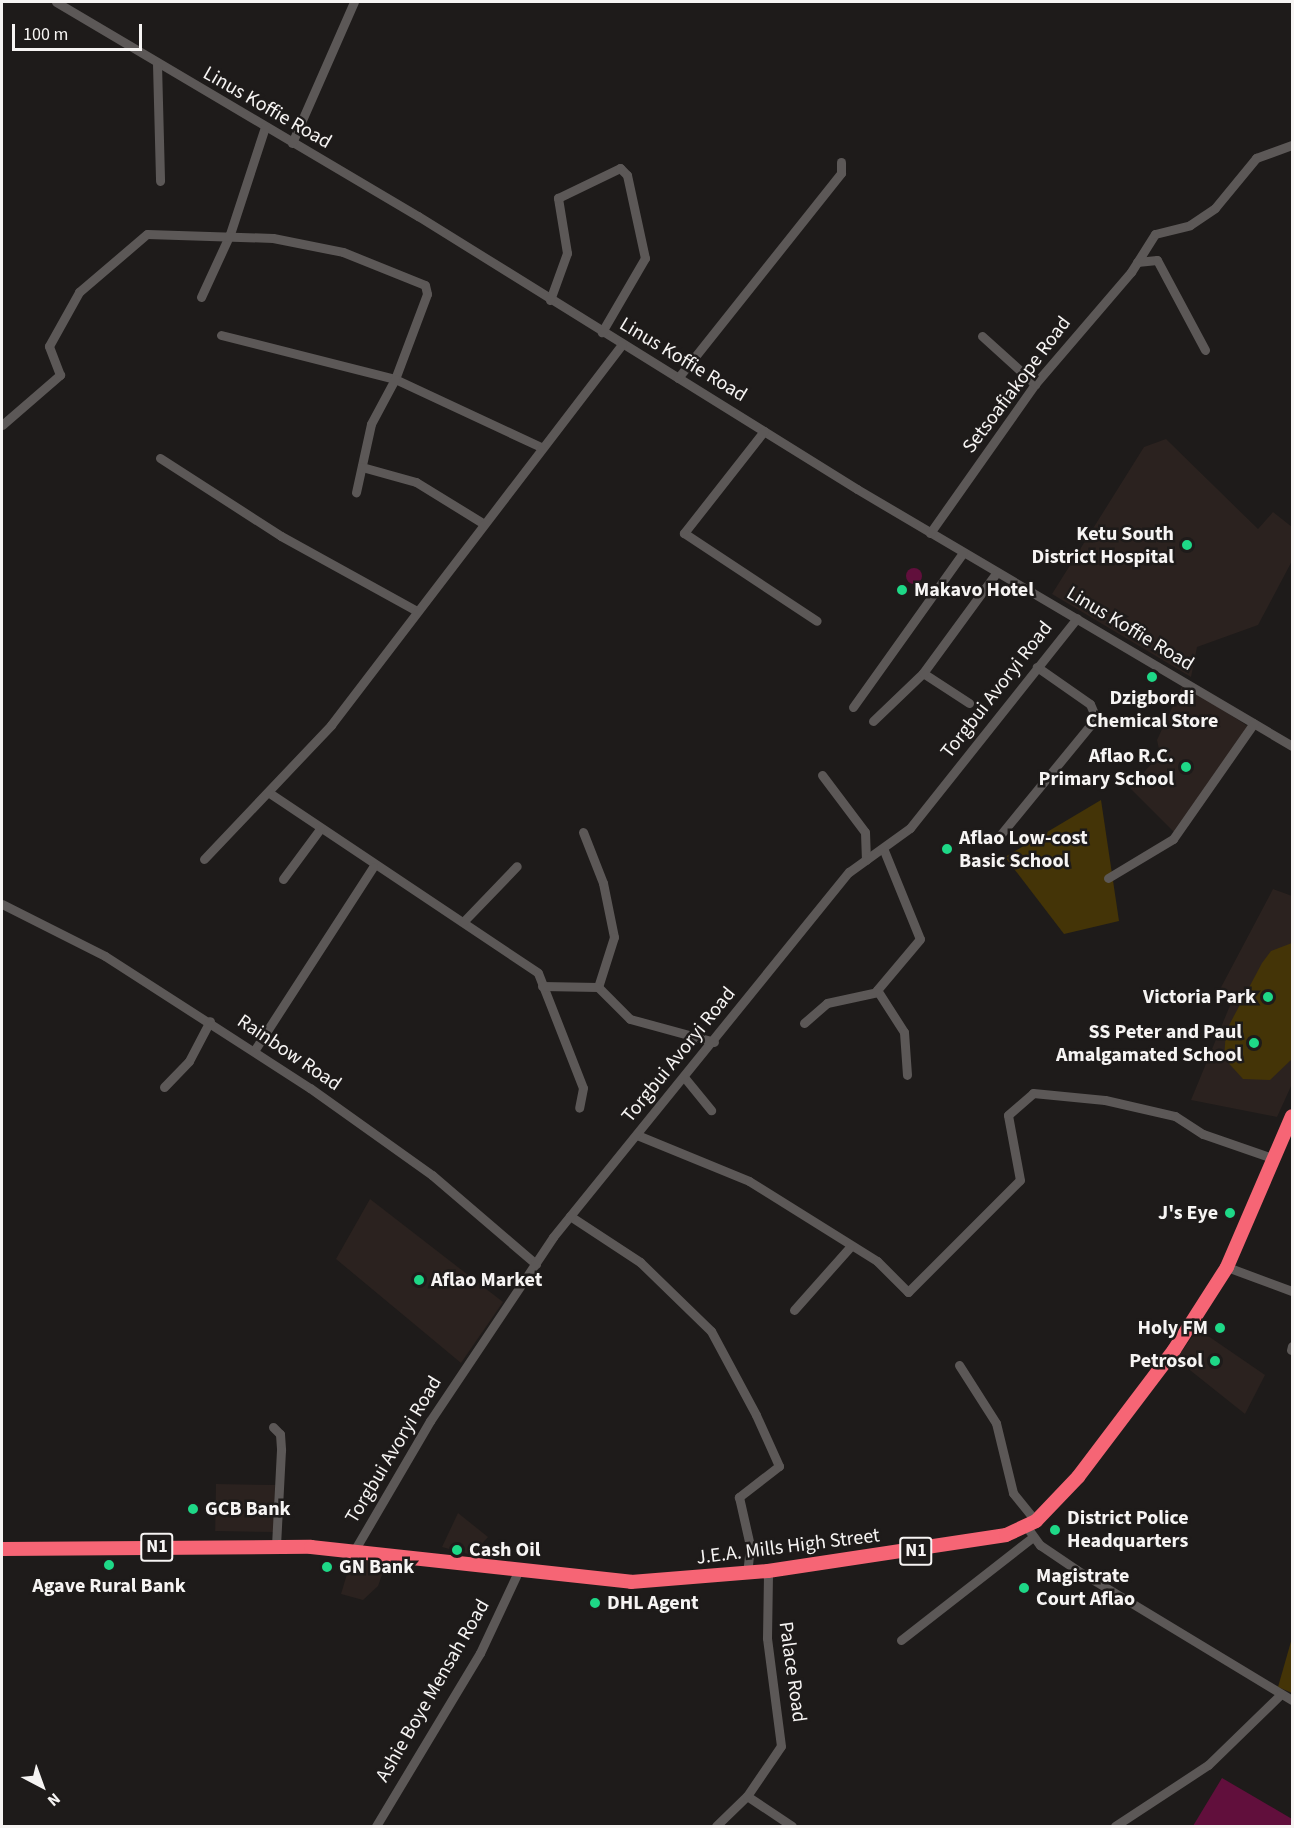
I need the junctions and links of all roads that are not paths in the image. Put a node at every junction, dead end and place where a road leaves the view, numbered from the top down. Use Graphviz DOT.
graph roads {
  1 [pos="56,2"];
  2 [pos="354,2"];
  3 [pos="157,64"];
  4 [pos="264,127"];
  5 [pos="292,143"];
  6 [pos="1293,145"];
  7 [pos="841,162"];
  8 [pos="160,181"];
  9 [pos="230,234"];
  10 [pos="1137,262"];
  11 [pos="201,297"];
  12 [pos="550,300"];
  13 [pos="602,332"];
  14 [pos="220,335"];
  15 [pos="982,336"];
  16 [pos="621,345"];
  17 [pos="1205,350"];
  18 [pos="678,378"];
  19 [pos="395,379"];
  20 [pos="1035,384"];
  21 [pos="2,425"];
  22 [pos="764,431"];
  23 [pos="541,447"];
  24 [pos="160,458"];
  25 [pos="362,467"];
  26 [pos="356,492"];
  27 [pos="481,522"];
  28 [pos="930,533"];
  29 [pos="963,553"];
  30 [pos="997,572"];
  31 [pos="417,611"];
  32 [pos="1077,618"];
  33 [pos="817,621"];
  34 [pos="1037,667"];
  35 [pos="923,673"];
  36 [pos="969,703"];
  37 [pos="853,707"];
  38 [pos="873,721"];
  39 [pos="1254,723"];
  40 [pos="1293,733"];
  41 [pos="1289,744"];
  42 [pos="822,775"];
  43 [pos="271,794"];
  44 [pos="320,829"];
  45 [pos="584,832"];
  46 [pos="997,839"];
  47 [pos="883,848"];
  48 [pos="204,859"];
  49 [pos="866,860"];
  50 [pos="517,866"];
  51 [pos="373,867"];
  52 [pos="1108,878"];
  53 [pos="283,879"];
  54 [pos="2,904"];
  55 [pos="464,921"];
  56 [pos="542,986"];
  57 [pos="598,987"];
  58 [pos="878,992"];
  59 [pos="210,1022"];
  60 [pos="804,1023"];
  61 [pos="714,1041"];
  62 [pos="254,1051"];
  63 [pos="907,1075"];
  64 [pos="684,1077"];
  65 [pos="164,1087"];
  66 [pos="579,1108"];
  67 [pos="711,1110"];
  68 [pos="1293,1116"];
  69 [pos="637,1135"];
  70 [pos="1275,1159"];
  71 [pos="570,1216"];
  72 [pos="850,1247"];
  73 [pos="536,1264"];
  74 [pos="1227,1267"];
  75 [pos="1293,1291"];
  76 [pos="794,1310"];
  77 [pos="959,1365"];
  78 [pos="273,1427"];
  79 [pos="1032,1528"];
  80 [pos="276,1545"];
  81 [pos="2,1549"];
  82 [pos="354,1551"];
  83 [pos="768,1571"];
  84 [pos="518,1572"];
  85 [pos="747,1573"];
  86 [pos="901,1640"];
  87 [pos="1281,1694"];
  88 [pos="1293,1700"];
  89 [pos="747,1796"];
  90 [pos="376,1827"];
  91 [pos="716,1827"];
  92 [pos="792,1827"];
  93 [pos="1115,1827"];
  1 -- 3 [label="street, Linus Koffie Road"];
  2 -- 5 [label="street"];
  3 -- 4 [label="street, Linus Koffie Road"];
  3 -- 8 [label="street"];
  4 -- 5 [label="street, Linus Koffie Road"];
  4 -- 9 [label="street"];
  5 -- 12 [label="street, Linus Koffie Road"];
  6 -- 10 [label="street, Setsoafiakope Road"];
  7 -- 18 [label="street"];
  9 -- 11 [label="street"];
  9 -- 19 [label="street"];
  9 -- 21 [label="street"];
  10 -- 17 [label="street"];
  10 -- 20 [label="street, Setsoafiakope Road"];
  12 -- 13 [label="street, Linus Koffie Road"];
  12 -- 13 [label="street"];
  13 -- 16 [label="street, Linus Koffie Road"];
  14 -- 19 [label="street"];
  15 -- 20 [label="street"];
  16 -- 18 [label="street, Linus Koffie Road"];
  16 -- 23 [label="street"];
  18 -- 22 [label="street, Linus Koffie Road"];
  19 -- 23 [label="street"];
  19 -- 25 [label="street"];
  20 -- 28 [label="street, Setsoafiakope Road"];
  22 -- 28 [label="street, Linus Koffie Road"];
  22 -- 33 [label="street"];
  23 -- 27 [label="street"];
  24 -- 31 [label="street"];
  25 -- 26 [label="street"];
  25 -- 27 [label="street"];
  27 -- 31 [label="street"];
  28 -- 29 [label="street, Linus Koffie Road"];
  29 -- 30 [label="street, Linus Koffie Road"];
  29 -- 37 [label="street"];
  30 -- 32 [label="street, Linus Koffie Road"];
  30 -- 35 [label="street"];
  31 -- 43 [label="street"];
  32 -- 34 [label="street, Torgbui Avoryi Road"];
  32 -- 39 [label="street, Linus Koffie Road"];
  34 -- 46 [label="street"];
  34 -- 47 [label="street, Torgbui Avoryi Road"];
  35 -- 36 [label="street"];
  35 -- 38 [label="street"];
  39 -- 41 [label="street, Linus Koffie Road"];
  39 -- 52 [label="street"];
  40 -- 41 [label="street"];
  42 -- 49 [label="street"];
  43 -- 44 [label="street"];
  43 -- 48 [label="street"];
  44 -- 51 [label="street"];
  44 -- 53 [label="street"];
  45 -- 57 [label="street"];
  47 -- 49 [label="street, Torgbui Avoryi Road"];
  47 -- 58 [label="street"];
  49 -- 61 [label="street, Torgbui Avoryi Road"];
  50 -- 55 [label="street"];
  51 -- 55 [label="street"];
  51 -- 62 [label="street"];
  54 -- 59 [label="street, Rainbow Road"];
  55 -- 56 [label="street"];
  56 -- 57 [label="street"];
  56 -- 66 [label="street"];
  57 -- 61 [label="street"];
  58 -- 60 [label="street"];
  58 -- 63 [label="street"];
  59 -- 62 [label="street, Rainbow Road"];
  59 -- 65 [label="street"];
  61 -- 64 [label="street, Torgbui Avoryi Road"];
  62 -- 73 [label="street, Rainbow Road"];
  64 -- 67 [label="street"];
  64 -- 69 [label="street, Torgbui Avoryi Road"];
  68 -- 70 [label="highway"];
  69 -- 71 [label="street, Torgbui Avoryi Road"];
  69 -- 72 [label="street"];
  70 -- 72 [label="street"];
  70 -- 74 [label="highway"];
  71 -- 73 [label="street, Torgbui Avoryi Road"];
  71 -- 85 [label="street"];
  72 -- 76 [label="street"];
  73 -- 82 [label="street, Torgbui Avoryi Road"];
  74 -- 75 [label="street"];
  74 -- 79 [label="highway"];
  77 -- 79 [label="street"];
  78 -- 80 [label="street"];
  79 -- 83 [label="highway, J.E.A. Mills High Street / N1"];
  79 -- 86 [label="street"];
  79 -- 87 [label="street"];
  80 -- 81 [label="highway, N1"];
  80 -- 82 [label="highway, J.E.A. Mills High Street / N1"];
  82 -- 84 [label="highway, J.E.A. Mills High Street / N1"];
  83 -- 85 [label="highway, J.E.A. Mills High Street / N1"];
  83 -- 89 [label="street, Palace Road"];
  84 -- 85 [label="highway, J.E.A. Mills High Street / N1"];
  84 -- 90 [label="street, Ashie Boye Mensah Road"];
  87 -- 88 [label="street"];
  87 -- 93 [label="street"];
  89 -- 91 [label="street, Palace Road"];
  89 -- 92 [label="street"];
}
